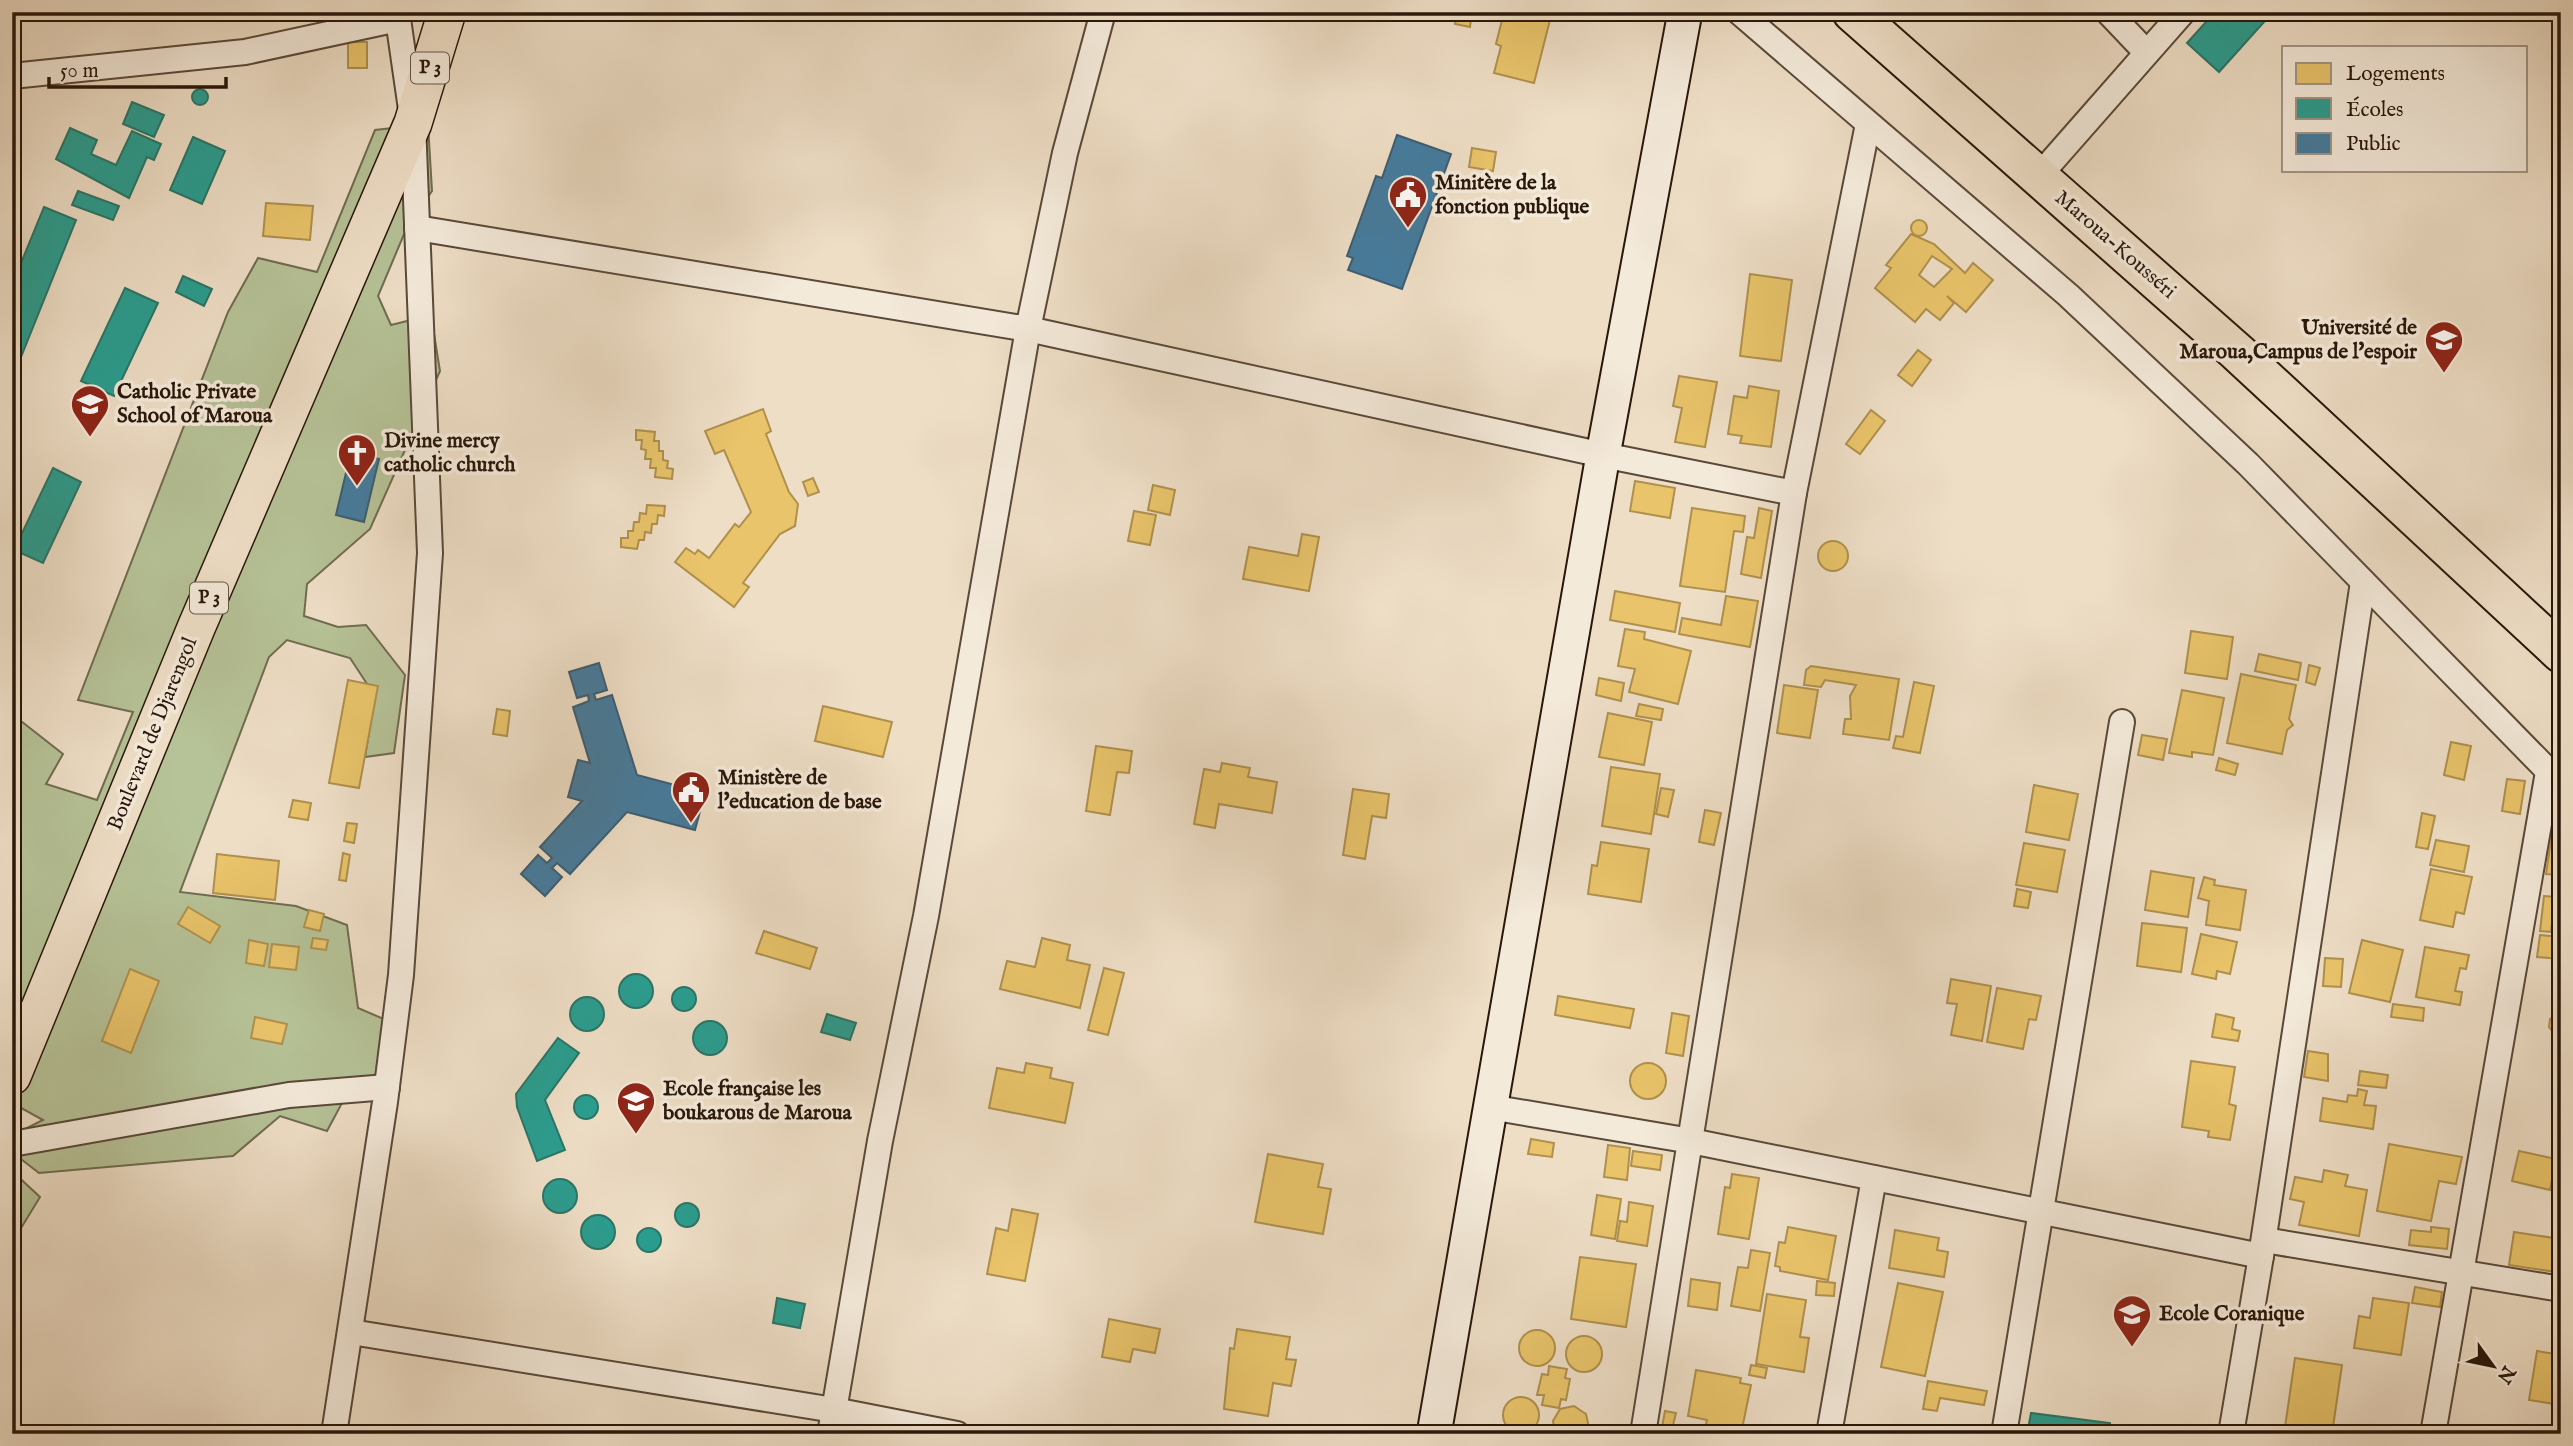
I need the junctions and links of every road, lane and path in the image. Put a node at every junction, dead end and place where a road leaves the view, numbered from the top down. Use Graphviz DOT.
graph roads {
  1 [pos="447,12"];
  2 [pos="1103,12"];
  3 [pos="1685,12"];
  4 [pos="1739,12"];
  5 [pos="1852,12"];
  6 [pos="2108,12"];
  7 [pos="2183,12"];
  8 [pos="397,16"];
  9 [pos="2146,52"];
  10 [pos="12,76"];
  11 [pos="413,123"];
  12 [pos="1868,124"];
  13 [pos="2038,177"];
  14 [pos="417,228"];
  15 [pos="1028,329"];
  16 [pos="1603,455"];
  17 [pos="1794,493"];
  18 [pos="2362,582"];
  19 [pos="2561,653"];
  20 [pos="2122,722"];
  21 [pos="2554,778"];
  22 [pos="12,1076"];
  23 [pos="387,1087"];
  24 [pos="1490,1107"];
  25 [pos="1691,1142"];
  26 [pos="12,1144"];
  27 [pos="1874,1178"];
  28 [pos="2039,1213"];
  29 [pos="2262,1248"];
  30 [pos="2459,1271"];
  31 [pos="2561,1289"];
  32 [pos="351,1332"];
  33 [pos="832,1422"];
  34 [pos="334,1434"];
  35 [pos="957,1434"];
  36 [pos="1434,1434"];
  37 [pos="1643,1434"];
  38 [pos="1829,1434"];
  39 [pos="2004,1434"];
  40 [pos="2231,1434"];
  41 [pos="2433,1434"];
  1 -- 11 [label="main road, P 3"];
  2 -- 15 [label="street"];
  3 -- 16 [label="street"];
  4 -- 12 [label="street"];
  5 -- 13 [label="highway, Maroua-Kousséri"];
  6 -- 9 [label="street"];
  7 -- 9 [label="street"];
  8 -- 10 [label="street"];
  8 -- 11 [label="street"];
  9 -- 13 [label="street"];
  11 -- 14 [label="street"];
  11 -- 22 [label="main road, Boulevard de Djarengol / P 3"];
  12 -- 17 [label="street"];
  12 -- 18 [label="street"];
  13 -- 19 [label="highway, Maroua-Kousséri"];
  14 -- 15 [label="street"];
  14 -- 23 [label="street"];
  15 -- 16 [label="street"];
  15 -- 33 [label="street"];
  16 -- 17 [label="street"];
  16 -- 24 [label="street"];
  17 -- 25 [label="street"];
  18 -- 21 [label="street"];
  18 -- 29 [label="street"];
  20 -- 28 [label="street"];
  21 -- 30 [label="street"];
  23 -- 26 [label="street"];
  23 -- 32 [label="street"];
  24 -- 25 [label="street"];
  24 -- 36 [label="street"];
  25 -- 27 [label="street"];
  25 -- 37 [label="street"];
  27 -- 28 [label="street"];
  27 -- 38 [label="street"];
  28 -- 29 [label="street"];
  28 -- 39 [label="street"];
  29 -- 30 [label="street"];
  29 -- 40 [label="street"];
  30 -- 31 [label="street"];
  30 -- 41 [label="street"];
  32 -- 33 [label="street"];
  32 -- 34 [label="street"];
  33 -- 35 [label="street"];
}
